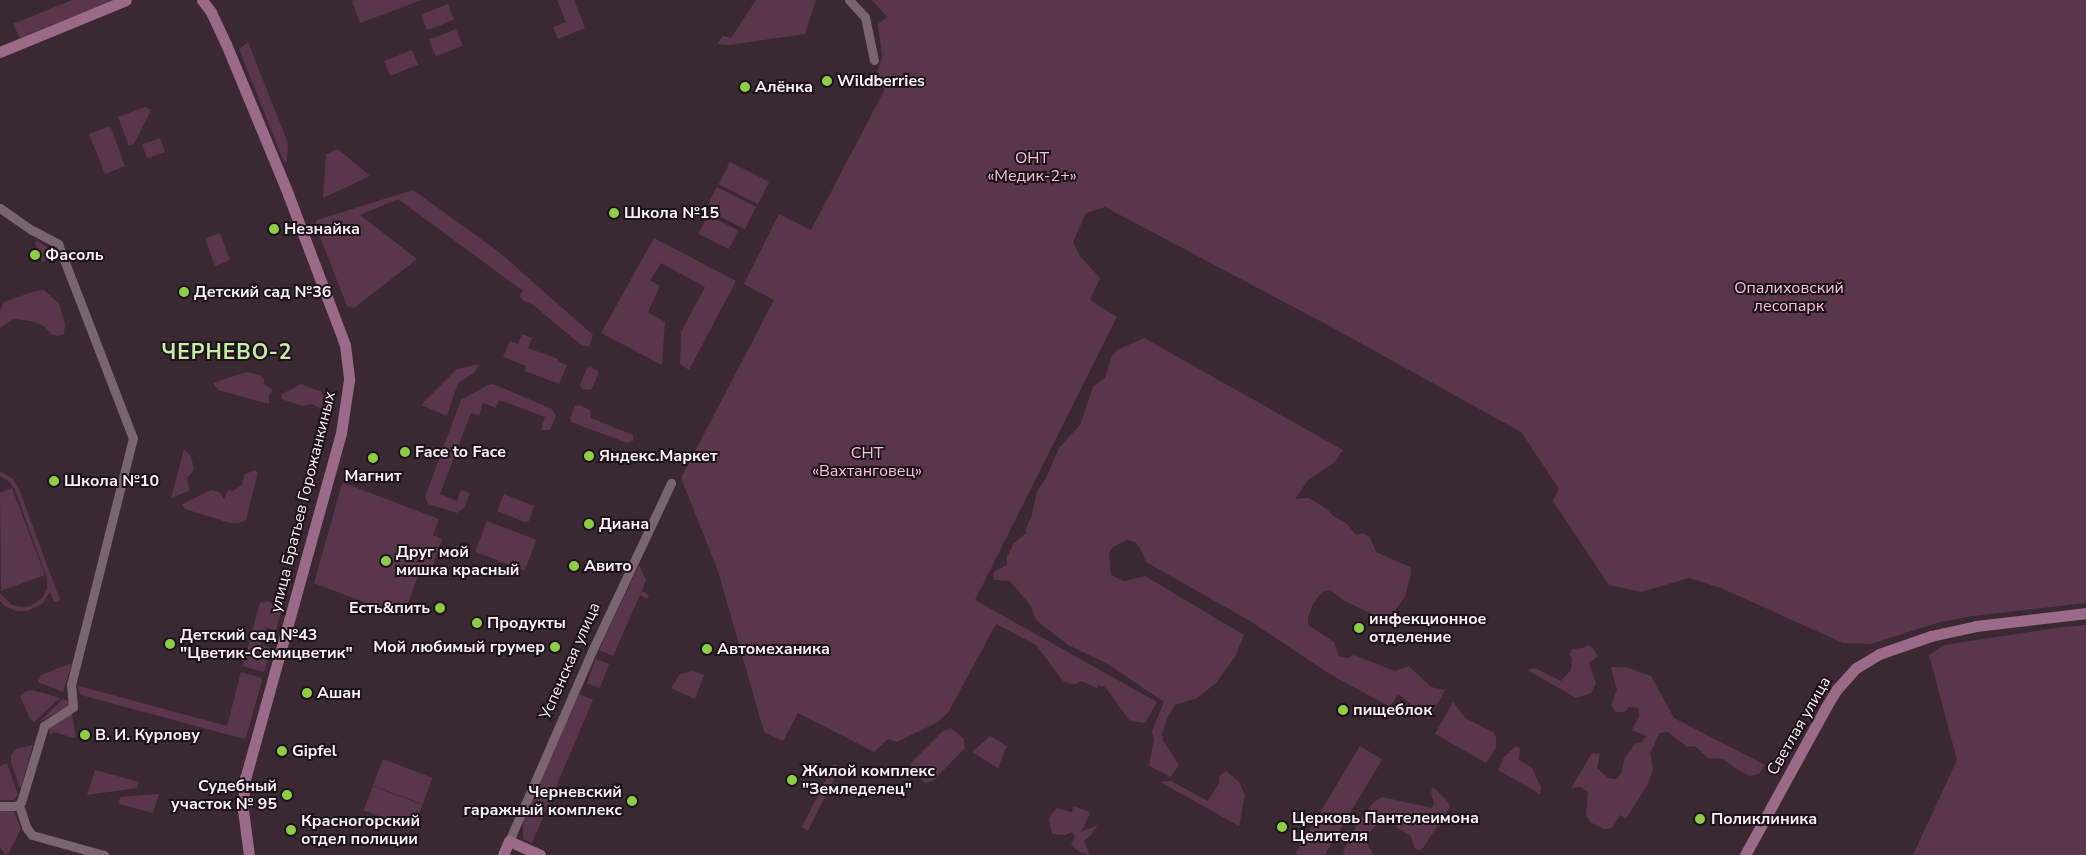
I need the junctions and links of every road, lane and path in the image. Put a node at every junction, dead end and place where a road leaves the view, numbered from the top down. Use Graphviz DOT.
graph roads {
  1 [pos="126,0"];
  2 [pos="202,0"];
  3 [pos="849,0"];
  4 [pos="0,52"];
  5 [pos="874,60"];
  6 [pos="0,208"];
  7 [pos="671,483"];
  8 [pos="2086,612"];
  9 [pos="19,805"];
  10 [pos="0,806"];
  11 [pos="509,841"];
  12 [pos="104,855"];
  13 [pos="249,855"];
  14 [pos="503,855"];
  15 [pos="540,855"];
  16 [pos="1745,855"];
  1 -- 4 [label="street"];
  2 -- 13 [label="street, улица Братьев Горожанкиных"];
  3 -- 5 [label="street"];
  6 -- 9 [label="street"];
  7 -- 11 [label="street, Успенская улица"];
  8 -- 16 [label="street, Светлая улица"];
  9 -- 10 [label="street"];
  9 -- 12 [label="street"];
  11 -- 14 [label="street, Успенская улица"];
  11 -- 15 [label="street"];
}
